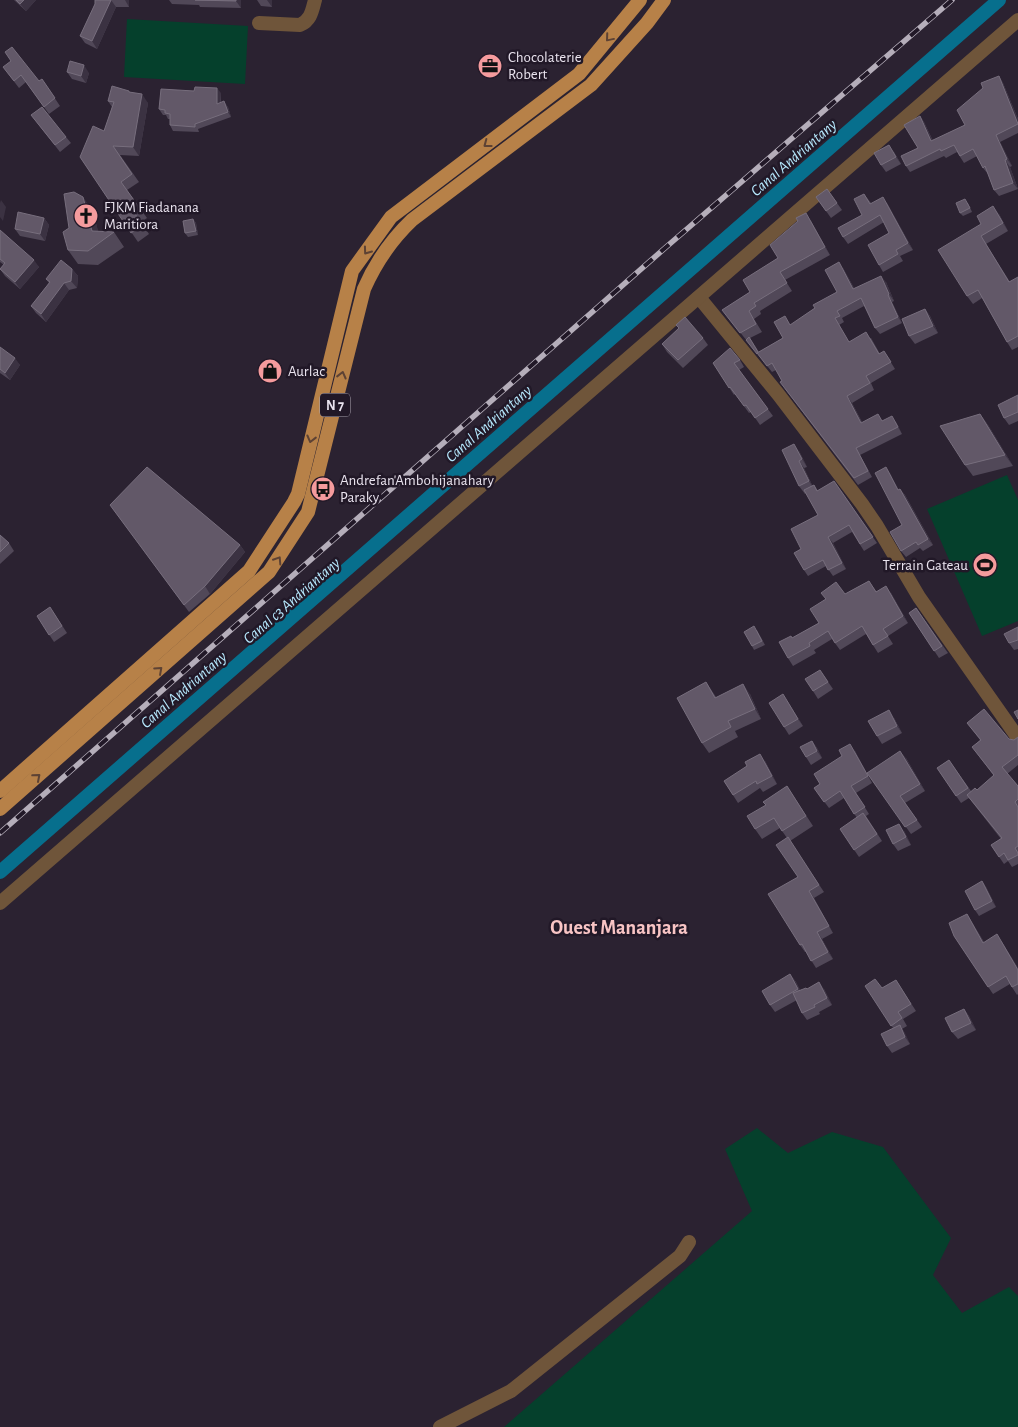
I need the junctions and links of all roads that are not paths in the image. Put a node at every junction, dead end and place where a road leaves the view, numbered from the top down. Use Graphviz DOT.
graph roads {
  1 [pos="315,0"];
  2 [pos="640,0"];
  3 [pos="664,0"];
  4 [pos="1018,20"];
  5 [pos="259,23"];
  6 [pos="698,298"];
  7 [pos="1018,738"];
  8 [pos="0,791"];
  9 [pos="0,809"];
  10 [pos="0,903"];
  11 [pos="689,1242"];
  12 [pos="440,1427"];
  1 -- 5 [label="street"];
  2 -- 8 [label="main road, N 7, one-way"];
  9 -- 3 [label="main road, N 7, one-way"];
  4 -- 6 [label="street"];
  6 -- 7 [label="street"];
  6 -- 10 [label="street"];
  11 -- 12 [label="street"];
}
